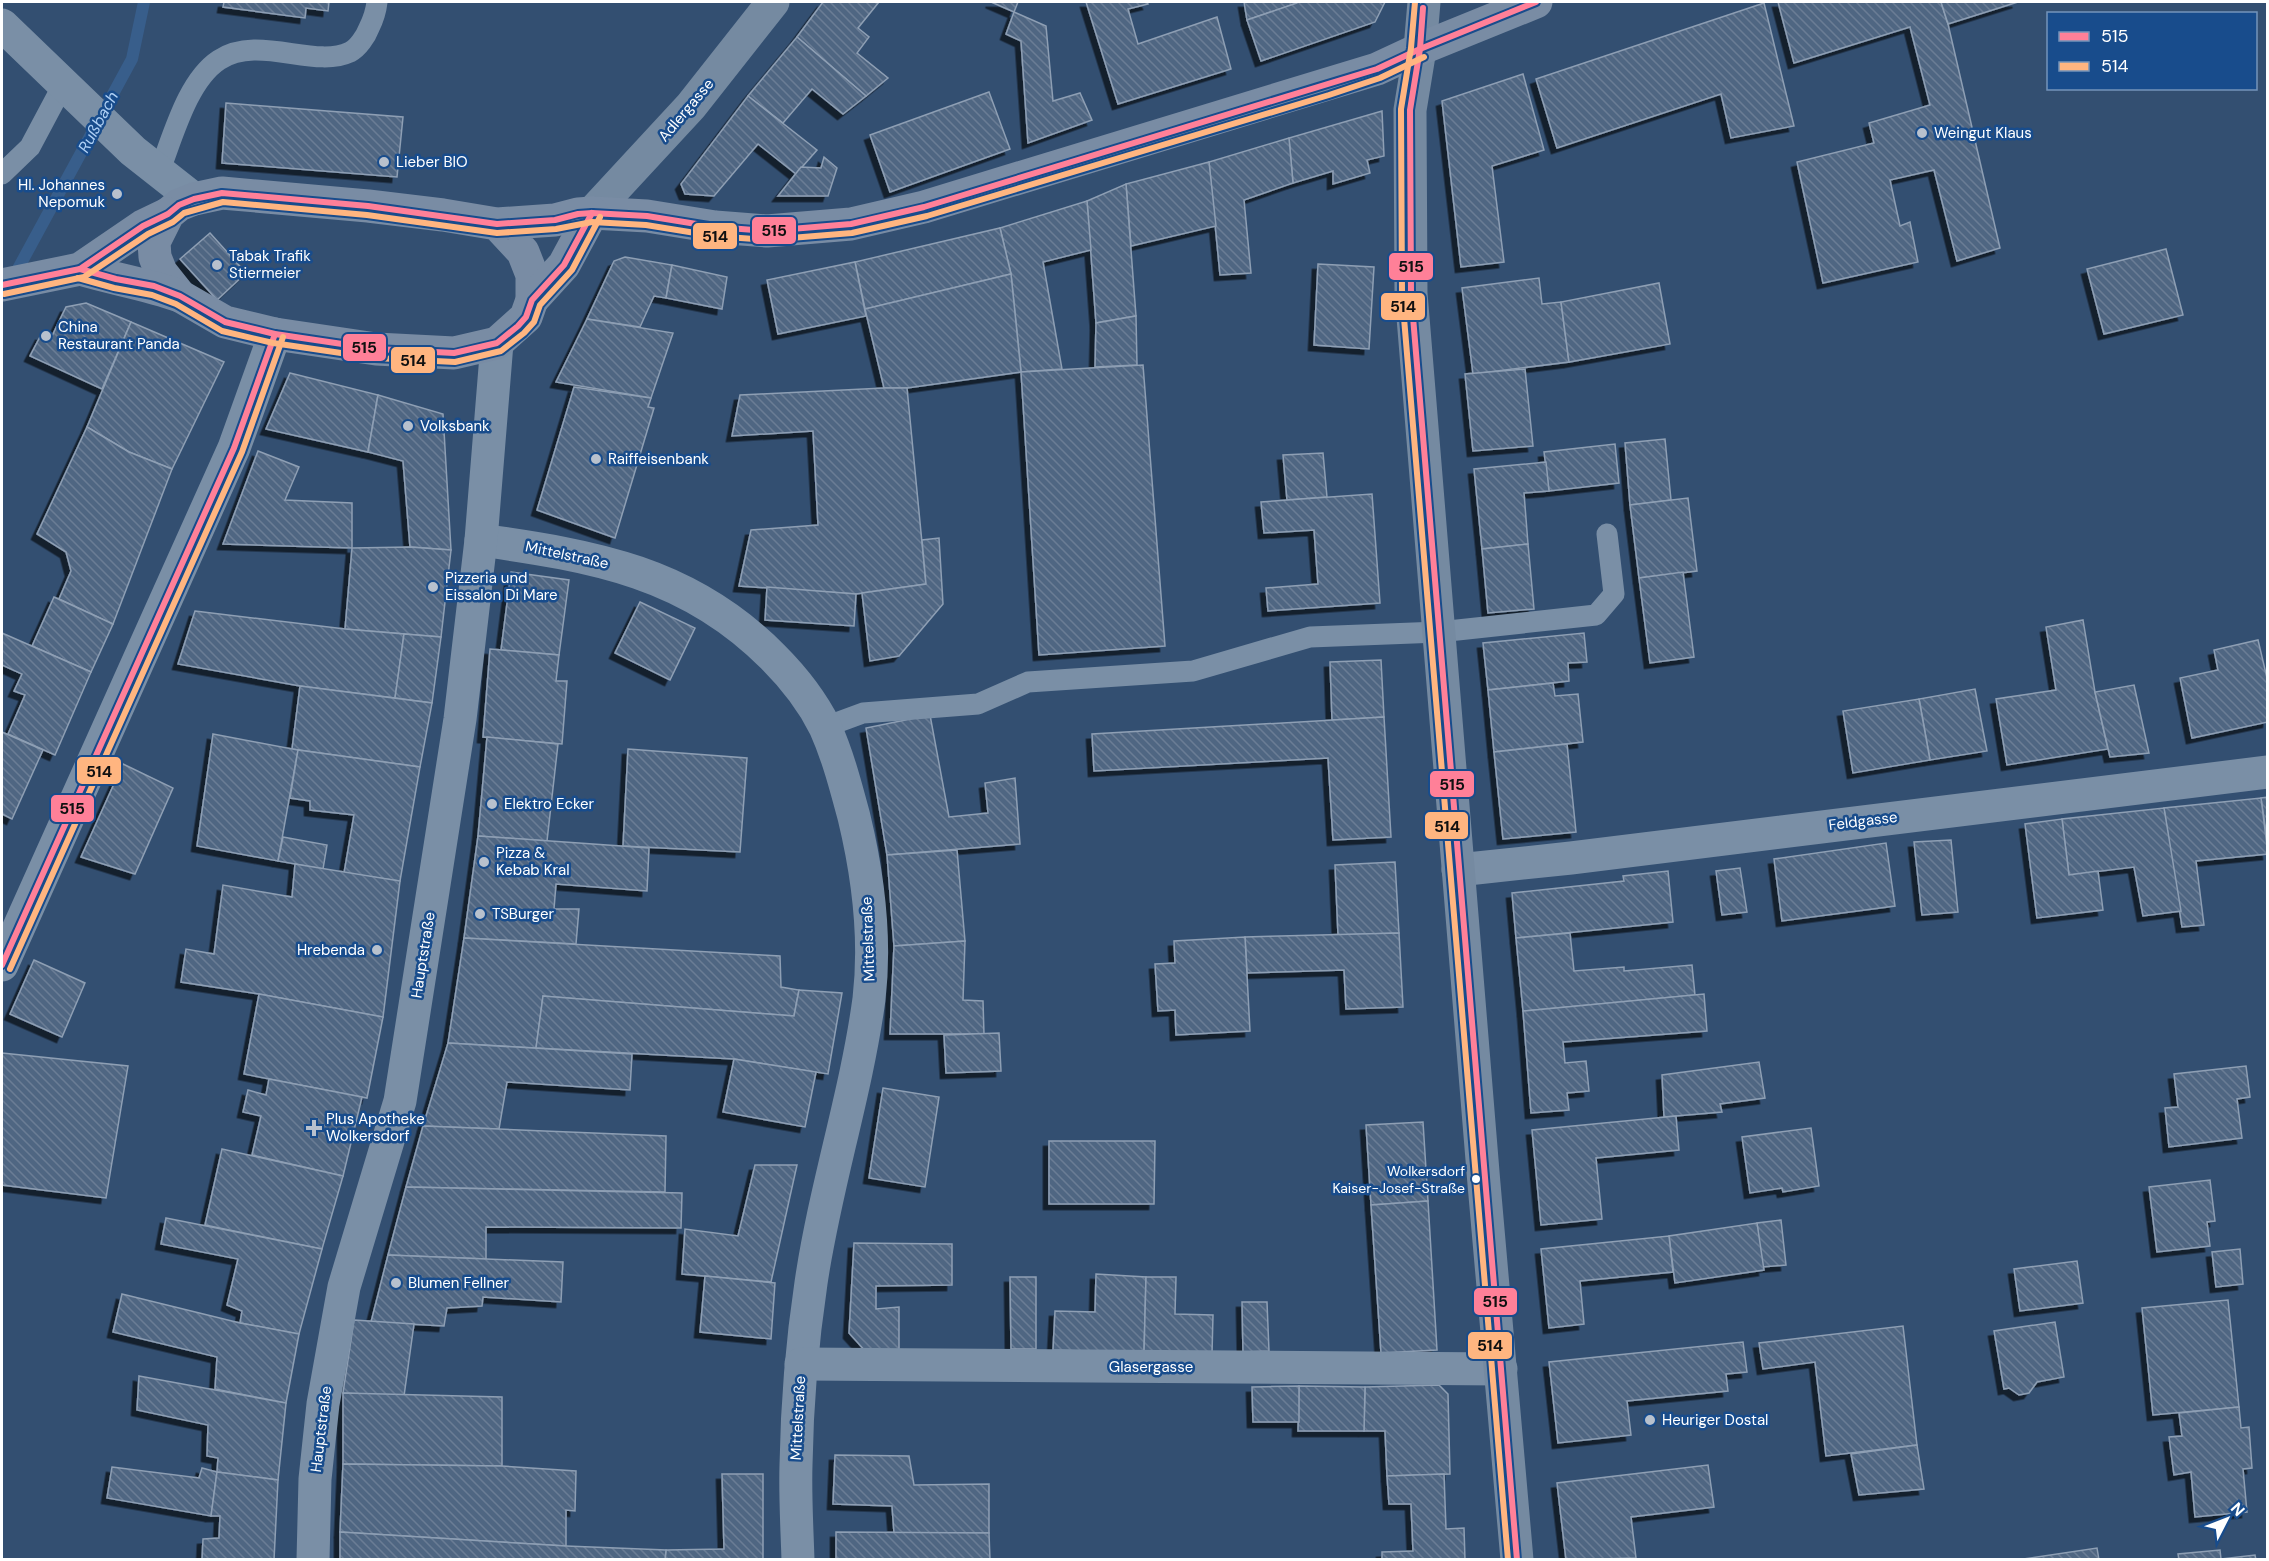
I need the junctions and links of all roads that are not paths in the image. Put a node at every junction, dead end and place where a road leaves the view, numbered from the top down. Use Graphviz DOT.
graph roads {
  1 [pos="377,2"];
  2 [pos="773,2"];
  3 [pos="1424,2"];
  4 [pos="1536,2"];
  5 [pos="2,25"];
  6 [pos="1420,49"];
  7 [pos="69,91"];
  8 [pos="159,172"];
  9 [pos="2,174"];
  10 [pos="181,206"];
  11 [pos="592,213"];
  12 [pos="497,224"];
  13 [pos="80,269"];
  14 [pos="2,285"];
  15 [pos="180,296"];
  16 [pos="532,300"];
  17 [pos="275,334"];
  18 [pos="497,342"];
  19 [pos="1607,534"];
  20 [pos="481,540"];
  21 [pos="1439,632"];
  22 [pos="825,727"];
  23 [pos="2268,772"];
  24 [pos="1458,870"];
  25 [pos="2,965"];
  26 [pos="801,1364"];
  27 [pos="1501,1369"];
  28 [pos="313,1560"];
  29 [pos="798,1560"];
  30 [pos="1517,1560"];
  1 -- 8 [label="lane"];
  2 -- 11 [label="street, Adlergasse"];
  3 -- 6 [label="street"];
  4 -- 6 [label="main road"];
  5 -- 7 [label="street"];
  6 -- 11 [label="main road"];
  6 -- 21 [label="street"];
  7 -- 8 [label="street"];
  7 -- 9 [label="lane"];
  8 -- 10 [label="street"];
  10 -- 12 [label="main road"];
  10 -- 13 [label="main road"];
  10 -- 15 [label="main road"];
  11 -- 12 [label="main road"];
  11 -- 16 [label="main road"];
  12 -- 16 [label="main road"];
  13 -- 14 [label="main road"];
  13 -- 15 [label="main road"];
  15 -- 17 [label="main road"];
  16 -- 18 [label="main road"];
  17 -- 18 [label="main road"];
  17 -- 25 [label="street"];
  18 -- 20 [label="street, Hauptstraße"];
  19 -- 21 [label="lane"];
  20 -- 22 [label="street, Mittelstraße"];
  20 -- 28 [label="street, Hauptstraße"];
  21 -- 22 [label="lane"];
  21 -- 24 [label="street"];
  22 -- 26 [label="street, Mittelstraße"];
  23 -- 24 [label="street, Feldgasse"];
  24 -- 27 [label="street"];
  26 -- 27 [label="street, Glasergasse"];
  26 -- 29 [label="street, Mittelstraße"];
  27 -- 30 [label="street"];
}
